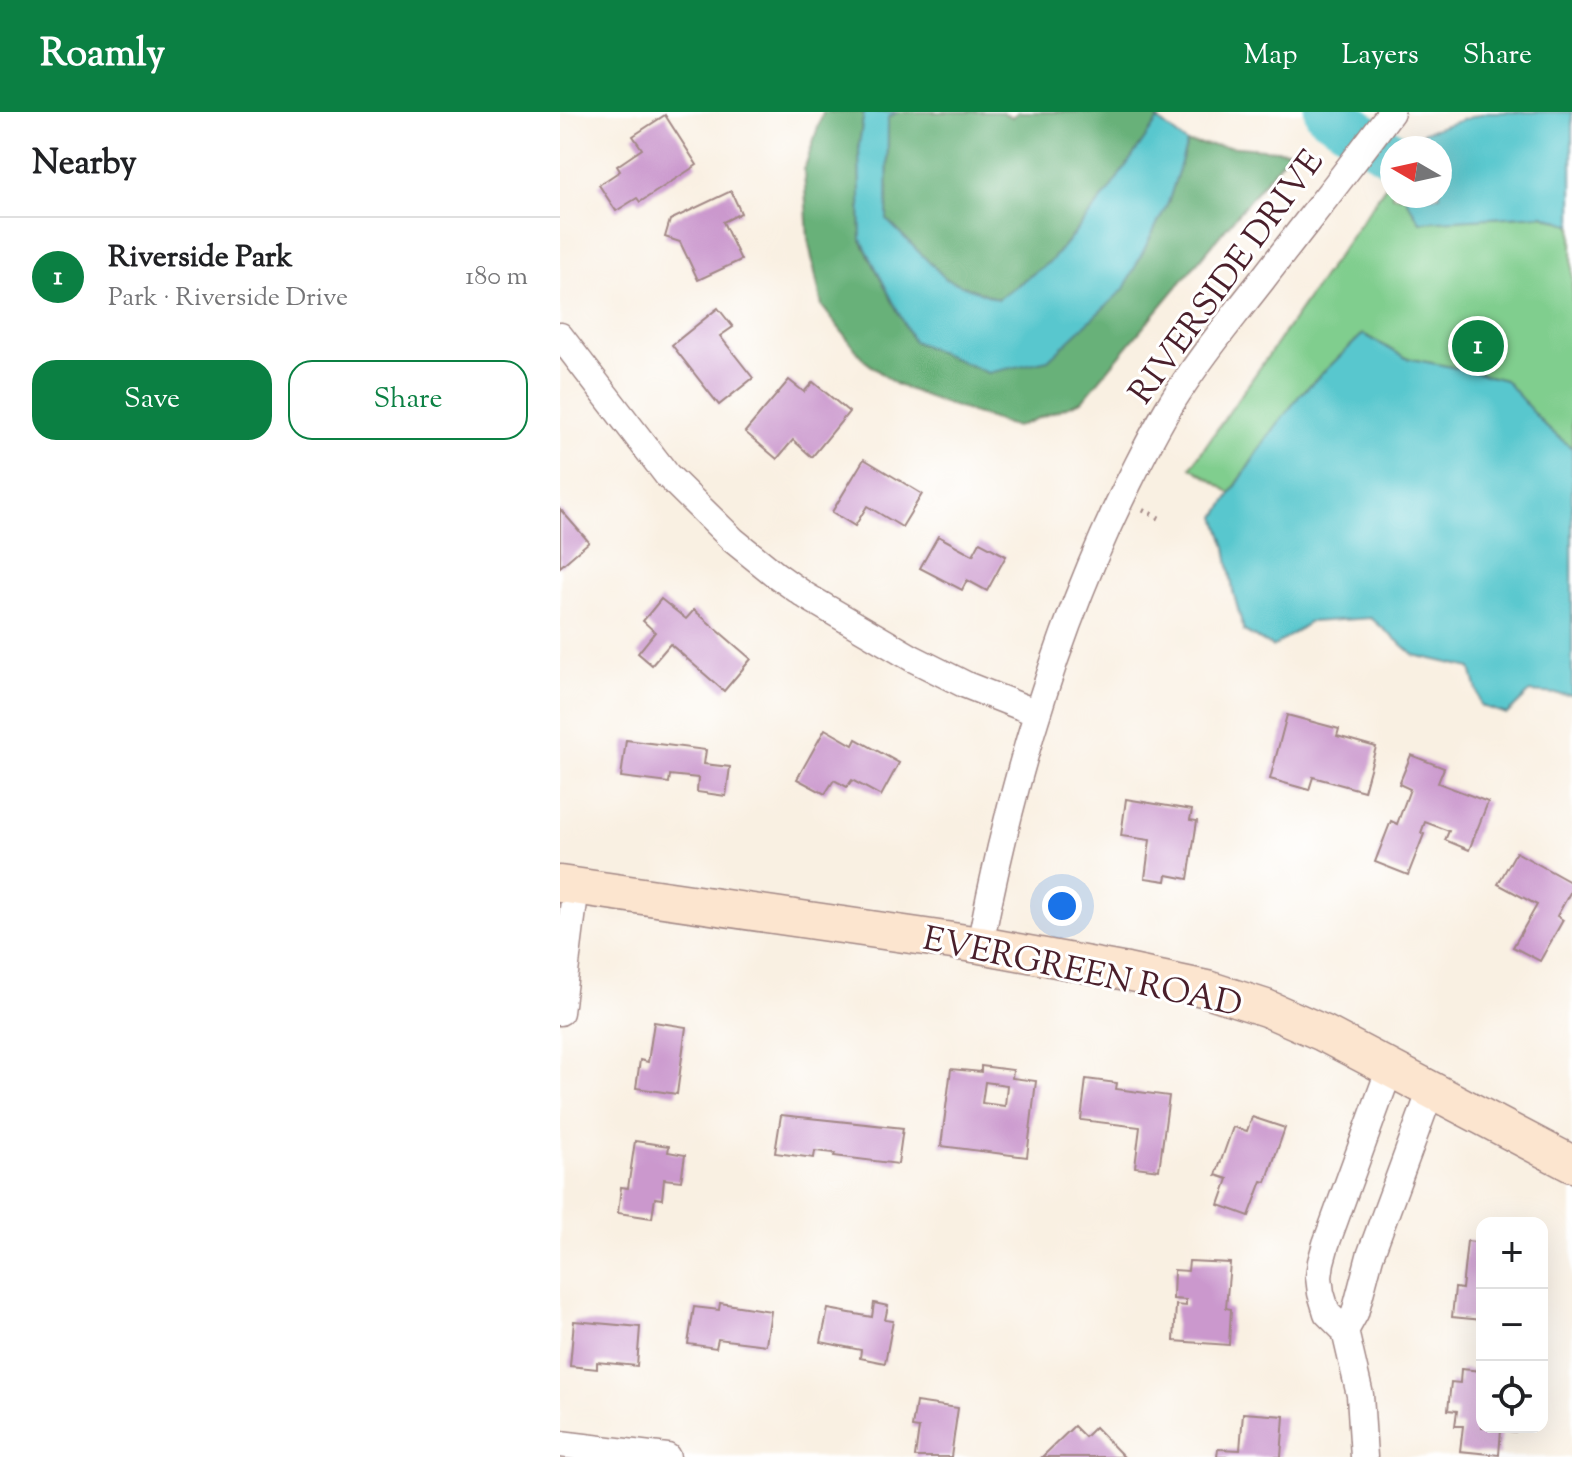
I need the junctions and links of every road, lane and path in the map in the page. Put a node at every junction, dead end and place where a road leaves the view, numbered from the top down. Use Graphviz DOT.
graph roads {
  1 [pos="1391,112"];
  2 [pos="560,336"];
  3 [pos="1037,713"];
  4 [pos="568,885"];
  5 [pos="980,945"];
  6 [pos="560,1012"];
  7 [pos="1390,1068"];
  8 [pos="1431,1090"];
  9 [pos="1572,1164"];
  10 [pos="1345,1331"];
  11 [pos="560,1444"];
  12 [pos="667,1457"];
  13 [pos="1364,1457"];
  1 -- 3 [label="street, RIVERSIDE DRIVE"];
  2 -- 3 [label="street"];
  3 -- 5 [label="street, RIVERSIDE DRIVE"];
  4 -- 5 [label="street, EVERGREEN ROAD"];
  4 -- 6 [label="street"];
  5 -- 7 [label="street, EVERGREEN ROAD"];
  7 -- 8 [label="street, EVERGREEN ROAD"];
  7 -- 10 [label="street"];
  8 -- 9 [label="street, EVERGREEN ROAD"];
  8 -- 10 [label="street"];
  10 -- 13 [label="street"];
  11 -- 12 [label="street"];
}
